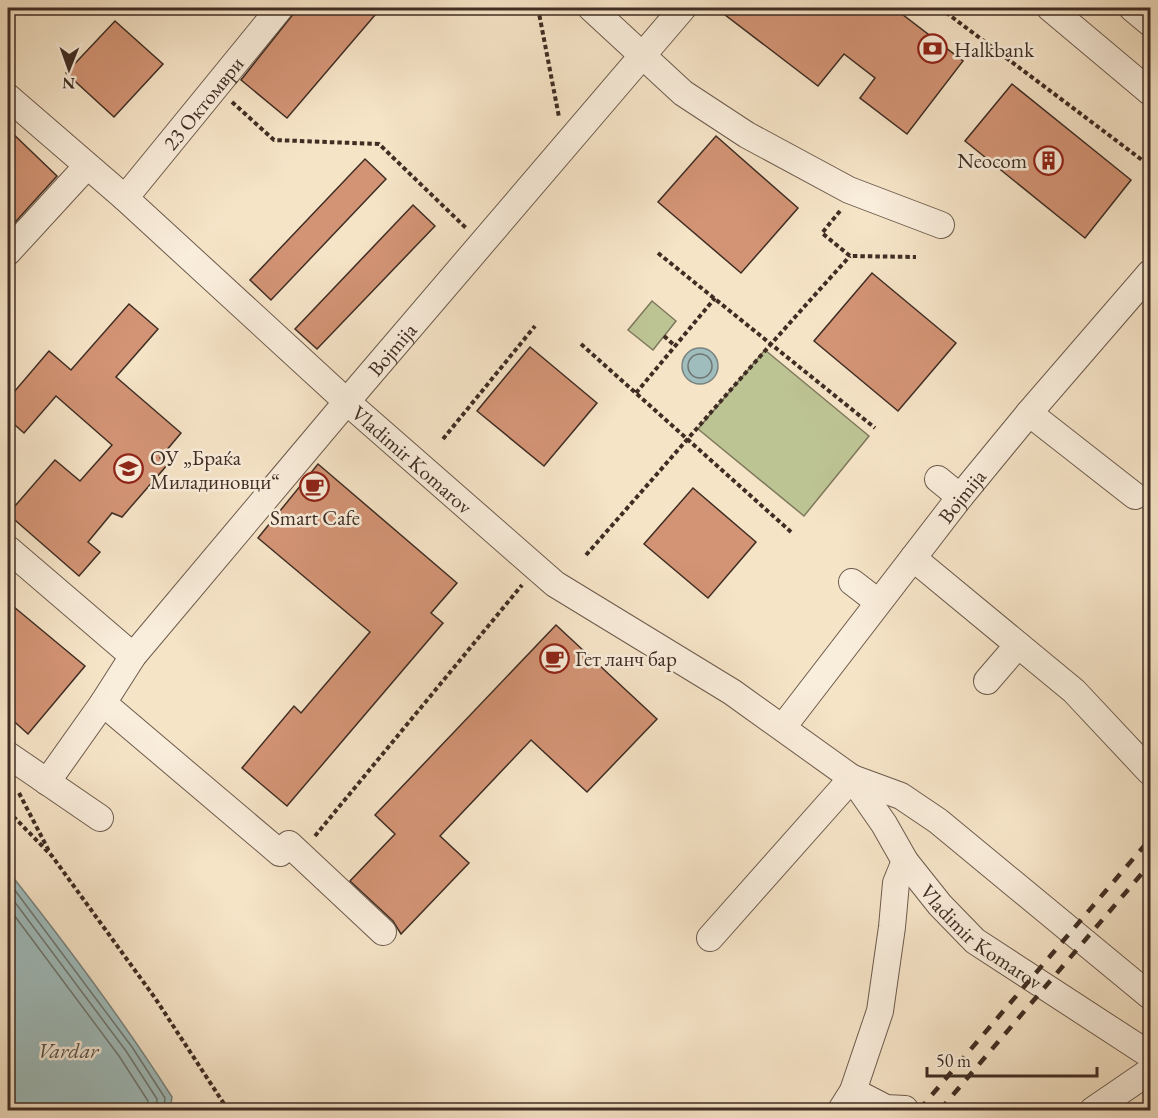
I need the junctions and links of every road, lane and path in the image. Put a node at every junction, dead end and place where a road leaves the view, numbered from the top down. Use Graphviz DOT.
graph roads {
  1 [pos="280,8"];
  2 [pos="538,8"];
  3 [pos="591,8"];
  4 [pos="683,8"];
  5 [pos="940,8"];
  6 [pos="1050,8"];
  7 [pos="1132,8"];
  8 [pos="1150,23"];
  9 [pos="643,56"];
  10 [pos="215,87"];
  11 [pos="1150,92"];
  12 [pos="8,97"];
  13 [pos="565,147"];
  14 [pos="87,166"];
  15 [pos="1150,166"];
  16 [pos="856,193"];
  17 [pos="125,198"];
  18 [pos="941,225"];
  19 [pos="482,243"];
  20 [pos="8,252"];
  21 [pos="658,253"];
  22 [pos="850,256"];
  23 [pos="916,257"];
  24 [pos="1150,273"];
  25 [pos="715,298"];
  26 [pos="535,326"];
  27 [pos="664,336"];
  28 [pos="771,343"];
  29 [pos="581,344"];
  30 [pos="675,346"];
  31 [pos="636,393"];
  32 [pos="346,402"];
  33 [pos="1029,413"];
  34 [pos="875,428"];
  35 [pos="443,439"];
  36 [pos="687,440"];
  37 [pos="938,479"];
  38 [pos="1135,496"];
  39 [pos="960,497"];
  40 [pos="791,532"];
  41 [pos="8,549"];
  42 [pos="586,555"];
  43 [pos="913,558"];
  44 [pos="536,568"];
  45 [pos="852,582"];
  46 [pos="878,602"];
  47 [pos="1014,641"];
  48 [pos="134,656"];
  49 [pos="983,677"];
  50 [pos="103,703"];
  51 [pos="783,727"];
  52 [pos="8,755"];
  53 [pos="1150,772"];
  54 [pos="852,778"];
  55 [pos="47,782"];
  56 [pos="17,789"];
  57 [pos="8,811"];
  58 [pos="100,818"];
  59 [pos="300,855"];
  60 [pos="52,856"];
  61 [pos="905,861"];
  62 [pos="383,932"];
  63 [pos="710,938"];
  64 [pos="1150,996"];
  65 [pos="1150,1055"];
  66 [pos="1150,1071"];
  67 [pos="847,1101"];
  68 [pos="905,1109"];
  69 [pos="228,1110"];
  70 [pos="1093,1110"];
  1 -- 10 [label="street, 23 Октомври"];
  2 -- 13 [label="path"];
  3 -- 9 [label="street"];
  4 -- 9 [label="street, Bojmija"];
  5 -- 15 [label="path"];
  6 -- 11 [label="street"];
  7 -- 8 [label="street"];
  9 -- 13 [label="street, Bojmija"];
  9 -- 16 [label="street"];
  10 -- 17 [label="street, 23 Октомври"];
  10 -- 19 [label="path"];
  12 -- 14 [label="street, Vladimir Komarov"];
  13 -- 19 [label="street, Bojmija"];
  14 -- 17 [label="street, Vladimir Komarov"];
  14 -- 20 [label="street"];
  16 -- 18 [label="street"];
  16 -- 22 [label="path"];
  17 -- 32 [label="street, Vladimir Komarov"];
  19 -- 32 [label="street, Bojmija"];
  21 -- 25 [label="path"];
  22 -- 23 [label="path"];
  22 -- 28 [label="path"];
  24 -- 33 [label="street, Bojmija"];
  25 -- 28 [label="path"];
  25 -- 30 [label="path"];
  26 -- 35 [label="path"];
  27 -- 30 [label="path"];
  28 -- 34 [label="path"];
  28 -- 36 [label="path"];
  29 -- 31 [label="path"];
  30 -- 31 [label="path"];
  31 -- 36 [label="path"];
  32 -- 44 [label="street, Vladimir Komarov"];
  32 -- 48 [label="street, Bojmija"];
  33 -- 38 [label="street"];
  33 -- 39 [label="street, Bojmija"];
  36 -- 40 [label="path"];
  36 -- 42 [label="path"];
  37 -- 39 [label="street"];
  39 -- 43 [label="street, Bojmija"];
  41 -- 48 [label="street"];
  43 -- 46 [label="street, Bojmija"];
  43 -- 47 [label="street"];
  44 -- 51 [label="street, Vladimir Komarov"];
  44 -- 59 [label="path"];
  45 -- 46 [label="street"];
  46 -- 51 [label="street, Bojmija"];
  47 -- 49 [label="street"];
  47 -- 53 [label="street"];
  48 -- 50 [label="street, Bojmija"];
  50 -- 55 [label="street, Bojmija"];
  50 -- 59 [label="street"];
  51 -- 54 [label="street, Vladimir Komarov"];
  52 -- 55 [label="street"];
  54 -- 61 [label="street, Vladimir Komarov"];
  54 -- 63 [label="street"];
  54 -- 64 [label="street, Vladimir Komarov"];
  55 -- 58 [label="street"];
  56 -- 60 [label="path"];
  57 -- 60 [label="path"];
  59 -- 62 [label="street"];
  60 -- 69 [label="path"];
  61 -- 65 [label="street, Vladimir Komarov"];
  61 -- 67 [label="street"];
  66 -- 70 [label="street"];
  67 -- 68 [label="street"];
}
